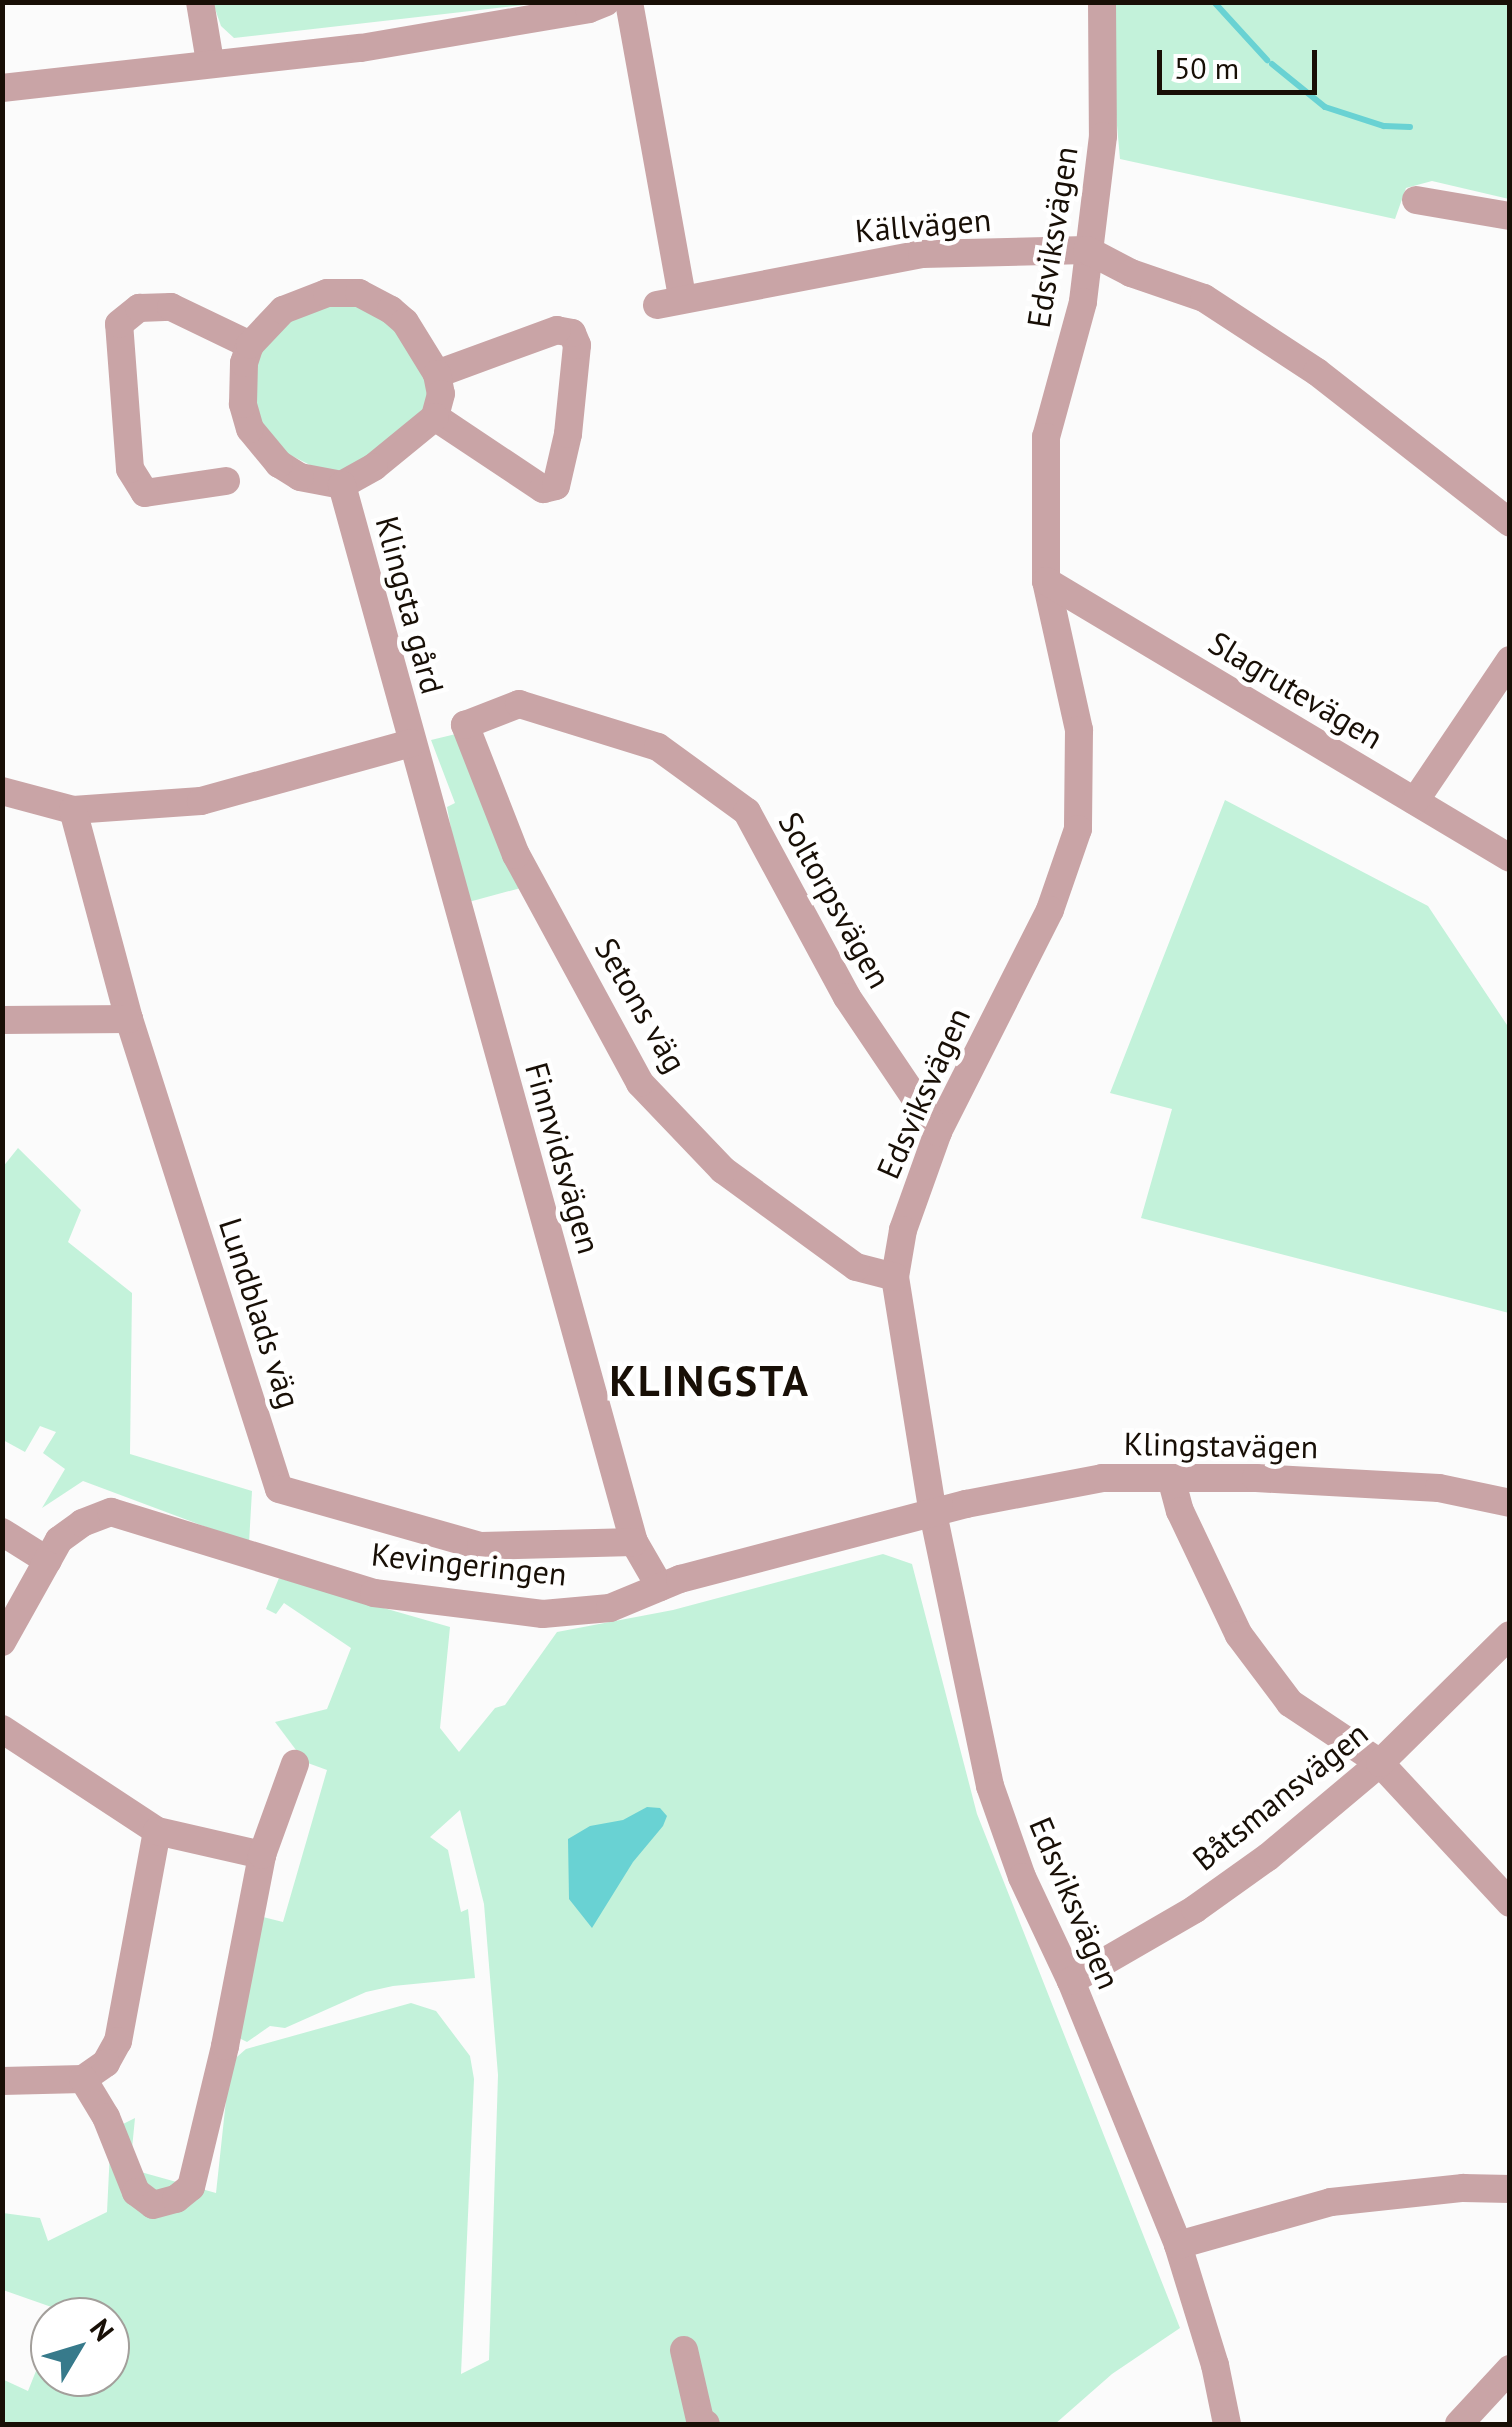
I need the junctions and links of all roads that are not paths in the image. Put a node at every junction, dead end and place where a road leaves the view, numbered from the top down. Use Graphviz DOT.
graph roads {
  1 [pos="200,2"];
  2 [pos="606,2"];
  3 [pos="629,2"];
  4 [pos="1102,2"];
  5 [pos="210,62"];
  6 [pos="2,88"];
  7 [pos="1416,200"];
  8 [pos="1510,216"];
  9 [pos="1088,250"];
  10 [pos="250,346"];
  11 [pos="437,374"];
  12 [pos="435,417"];
  13 [pos="226,481"];
  14 [pos="342,485"];
  15 [pos="1510,524"];
  16 [pos="1046,581"];
  17 [pos="1510,660"];
  18 [pos="464,725"];
  19 [pos="411,743"];
  20 [pos="2,791"];
  21 [pos="1415,801"];
  22 [pos="74,810"];
  23 [pos="1510,858"];
  24 [pos="129,1019"];
  25 [pos="2,1020"];
  26 [pos="938,1132"];
  27 [pos="895,1277"];
  28 [pos="1172,1478"];
  29 [pos="1510,1503"];
  30 [pos="933,1513"];
  31 [pos="2,1532"];
  32 [pos="634,1542"];
  33 [pos="48,1561"];
  34 [pos="660,1587"];
  35 [pos="1510,1635"];
  36 [pos="2,1642"];
  37 [pos="2,1729"];
  38 [pos="1380,1763"];
  39 [pos="296,1764"];
  40 [pos="158,1831"];
  41 [pos="262,1855"];
  42 [pos="1510,1903"];
  43 [pos="1071,1981"];
  44 [pos="83,2080"];
  45 [pos="2,2081"];
  46 [pos="1510,2189"];
  47 [pos="1178,2244"];
  48 [pos="684,2350"];
  49 [pos="1510,2369"];
  50 [pos="706,2424"];
  51 [pos="1227,2424"];
  52 [pos="1459,2424"];
  1 -- 5 [label="street"];
  2 -- 5 [label="street"];
  3 -- 9 [label="street, Källvägen"];
  4 -- 9 [label="street, Edsviksvägen"];
  5 -- 6 [label="street"];
  7 -- 8 [label="street"];
  9 -- 15 [label="street, Källvägen"];
  9 -- 16 [label="street, Edsviksvägen"];
  10 -- 11 [label="street"];
  10 -- 13 [label="street"];
  10 -- 14 [label="street, Klingsta gård"];
  11 -- 12 [label="street"];
  11 -- 12 [label="street"];
  12 -- 14 [label="street, Klingsta gård"];
  14 -- 19 [label="street, Klingsta gård"];
  16 -- 21 [label="street, Slagrutevägen"];
  16 -- 26 [label="street, Edsviksvägen"];
  17 -- 21 [label="street"];
  18 -- 26 [label="street, Soltorpsvägen"];
  18 -- 27 [label="street, Setons väg"];
  19 -- 22 [label="street"];
  19 -- 32 [label="street, Finnvidsvägen"];
  20 -- 22 [label="street"];
  21 -- 23 [label="street, Slagrutevägen"];
  22 -- 24 [label="street, Lundblads väg"];
  24 -- 25 [label="street"];
  24 -- 32 [label="street, Lundblads väg"];
  26 -- 27 [label="street, Edsviksvägen"];
  27 -- 30 [label="street, Edsviksvägen"];
  28 -- 29 [label="street, Klingstavägen"];
  28 -- 30 [label="street, Klingstavägen"];
  28 -- 38 [label="street"];
  30 -- 34 [label="street, Kevingeringen"];
  30 -- 43 [label="street, Edsviksvägen"];
  31 -- 33 [label="street"];
  32 -- 34 [label="street, Finnvidsvägen"];
  33 -- 34 [label="street, Kevingeringen"];
  33 -- 36 [label="street, Kevingeringen"];
  35 -- 38 [label="street, Båtsmansvägen"];
  37 -- 40 [label="street"];
  38 -- 42 [label="street"];
  38 -- 43 [label="street, Båtsmansvägen"];
  39 -- 41 [label="street"];
  40 -- 41 [label="street"];
  40 -- 44 [label="street"];
  41 -- 44 [label="street"];
  43 -- 47 [label="street, Edsviksvägen"];
  44 -- 45 [label="street"];
  46 -- 47 [label="street"];
  47 -- 51 [label="street, Edsviksvägen"];
  48 -- 50 [label="street"];
  49 -- 52 [label="street"];
}
